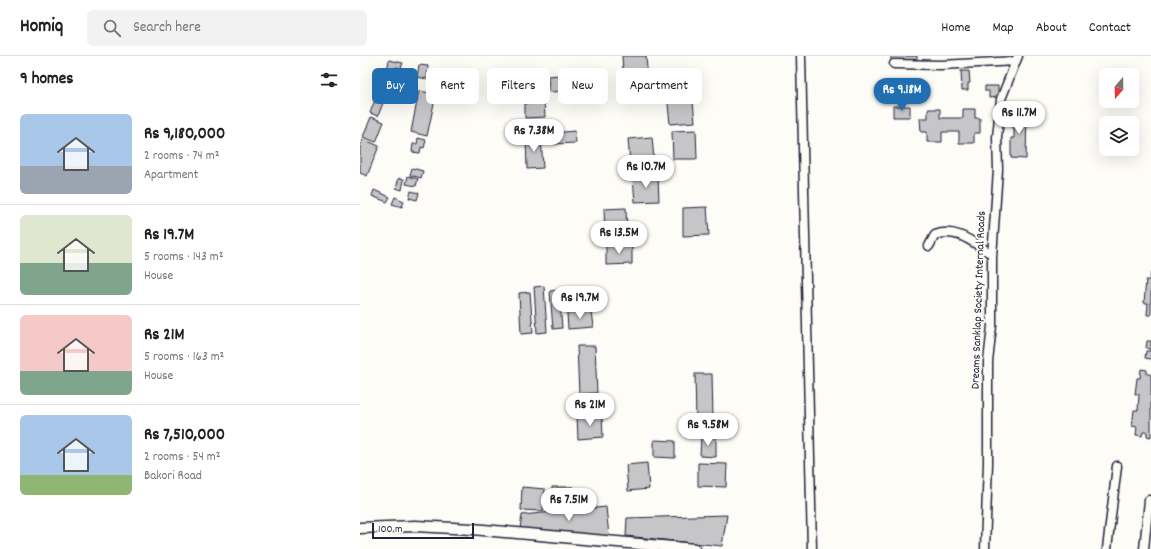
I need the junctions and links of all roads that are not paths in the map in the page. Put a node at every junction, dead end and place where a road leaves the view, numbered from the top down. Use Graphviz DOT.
graph roads {
  1 [pos="801,56"];
  2 [pos="1017,59"];
  3 [pos="894,64"];
  4 [pos="930,246"];
  5 [pos="992,254"];
  6 [pos="1117,466"];
  7 [pos="1149,500"];
  8 [pos="360,528"];
  9 [pos="638,547"];
  10 [pos="695,549"];
  11 [pos="812,549"];
  12 [pos="985,549"];
  13 [pos="1107,549"];
  14 [pos="1144,549"];
  1 -- 11 [label="street"];
  2 -- 3 [label="street"];
  2 -- 5 [label="street, Dreams Sanklap Society Internal Roads"];
  4 -- 5 [label="street"];
  5 -- 12 [label="street, Dreams Sanklap Society Internal Roads"];
  6 -- 13 [label="street"];
  7 -- 14 [label="street"];
  8 -- 9 [label="street"];
  9 -- 10 [label="street"];
}
